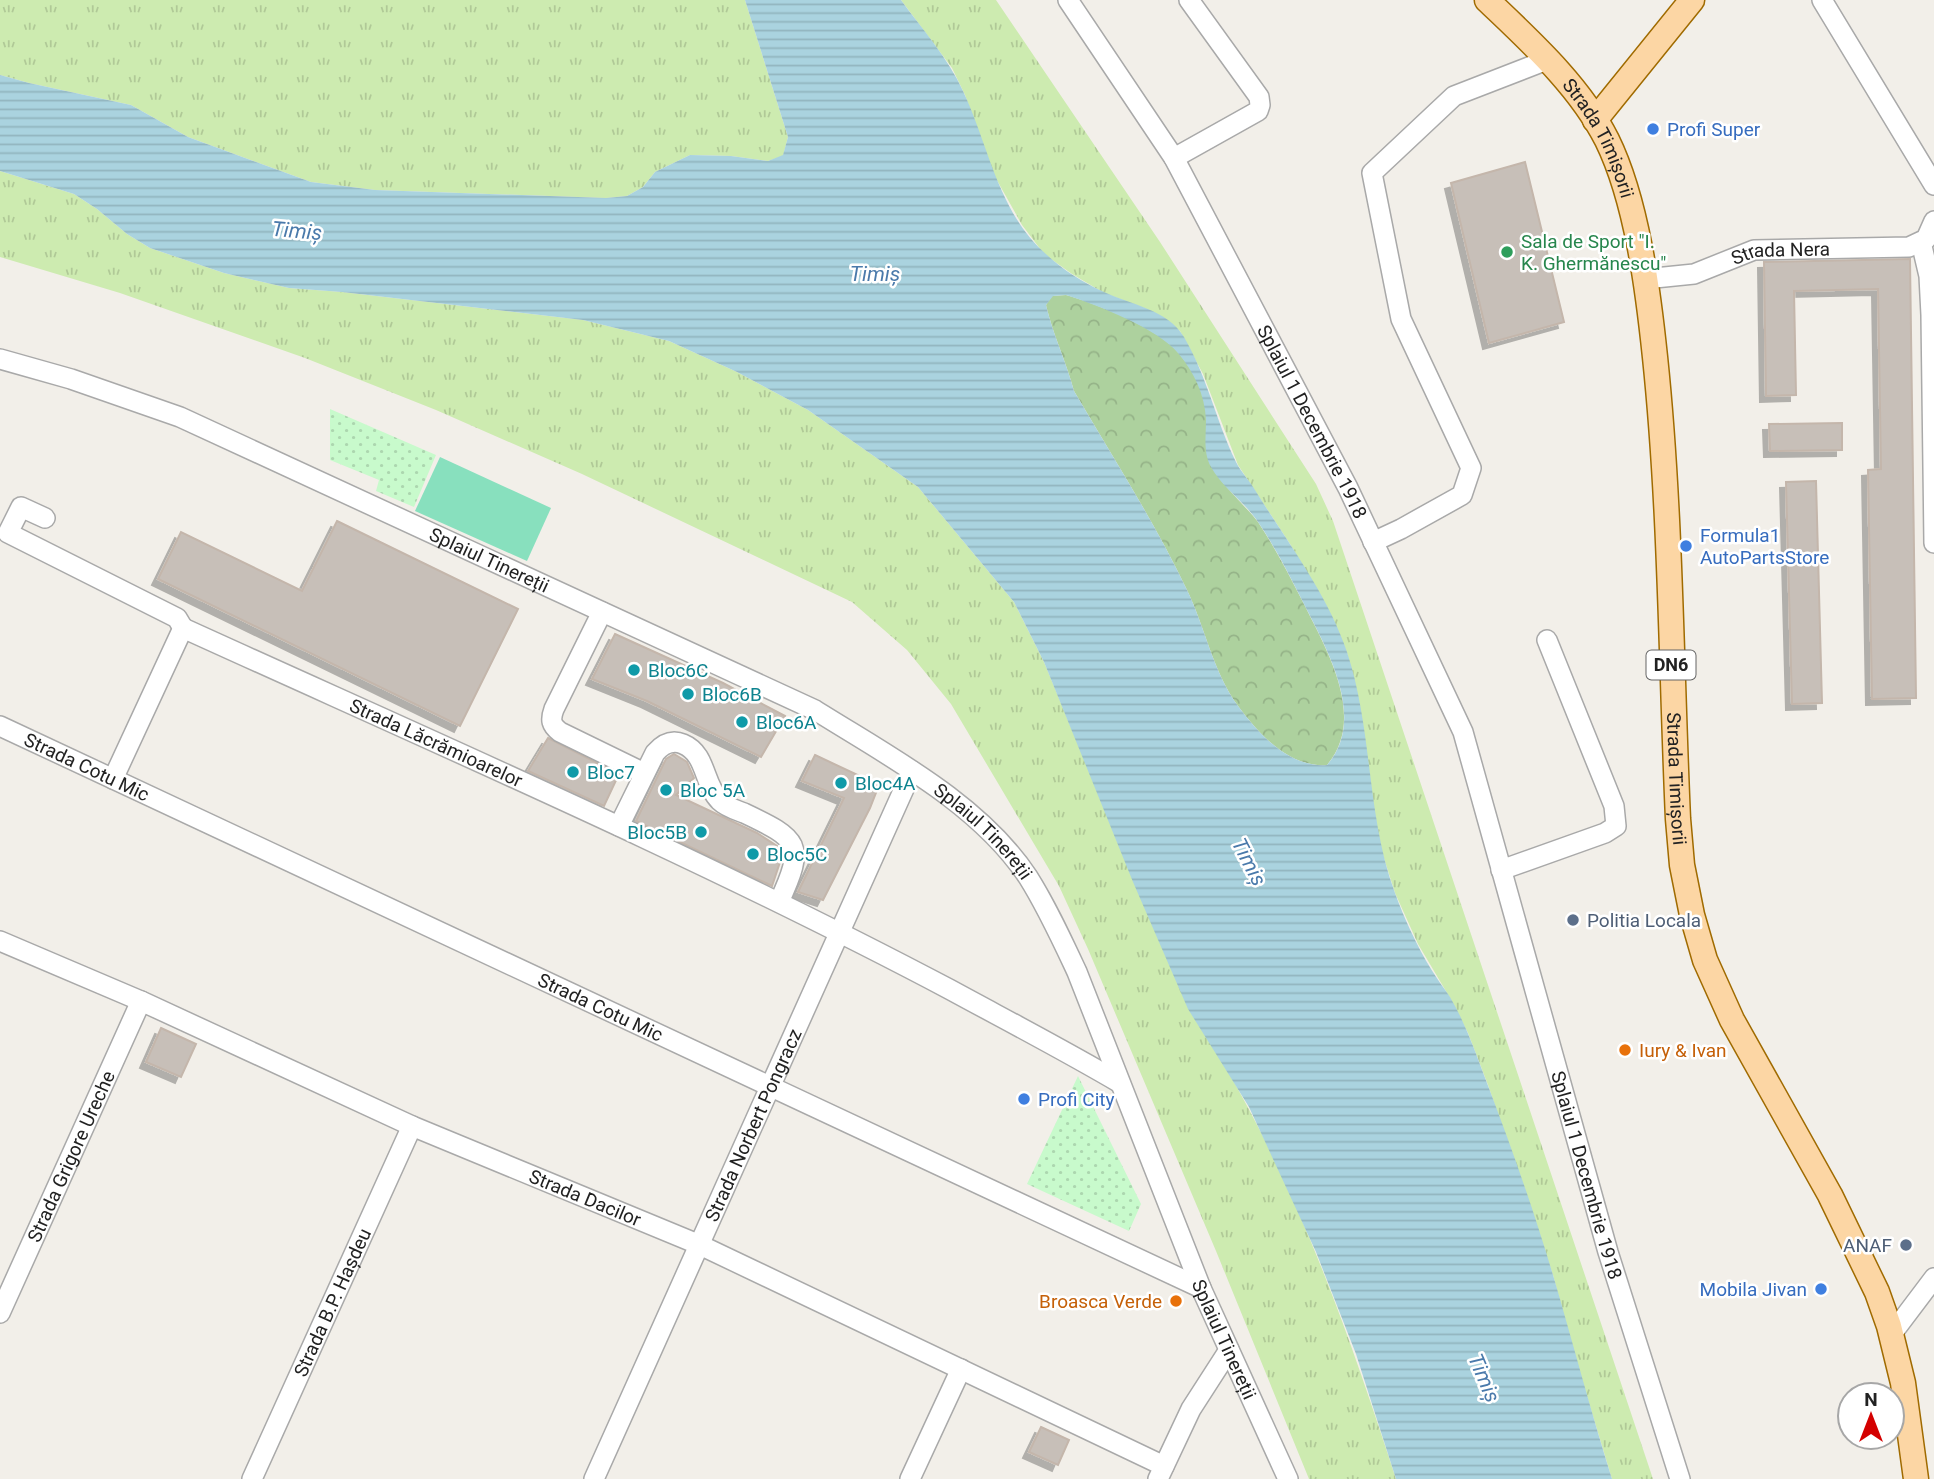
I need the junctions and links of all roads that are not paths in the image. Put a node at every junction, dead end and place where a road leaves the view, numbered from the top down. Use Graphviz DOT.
graph roads {
  1 [pos="1068,0"];
  2 [pos="1189,0"];
  3 [pos="1487,0"];
  4 [pos="1692,0"];
  5 [pos="1822,0"];
  6 [pos="1547,60"];
  7 [pos="1595,120"];
  8 [pos="1174,158"];
  9 [pos="1934,185"];
  10 [pos="1934,221"];
  11 [pos="1921,242"];
  12 [pos="1645,279"];
  13 [pos="0,359"];
  14 [pos="45,518"];
  15 [pos="1373,542"];
  16 [pos="1934,544"];
  17 [pos="602,612"];
  18 [pos="183,628"];
  19 [pos="1547,640"];
  20 [pos="0,726"];
  21 [pos="912,771"];
  22 [pos="644,773"];
  23 [pos="113,779"];
  24 [pos="618,826"];
  25 [pos="1501,870"];
  26 [pos="779,902"];
  27 [pos="840,932"];
  28 [pos="0,941"];
  29 [pos="141,1001"];
  30 [pos="1120,1083"];
  31 [pos="770,1086"];
  32 [pos="412,1126"];
  33 [pos="700,1245"];
  34 [pos="1934,1278"];
  35 [pos="1200,1287"];
  36 [pos="0,1313"];
  37 [pos="1891,1335"];
  38 [pos="1229,1350"];
  39 [pos="961,1369"];
  40 [pos="1161,1472"];
  41 [pos="1915,1478"];
  42 [pos="252,1479"];
  43 [pos="594,1479"];
  44 [pos="910,1479"];
  45 [pos="1288,1479"];
  46 [pos="1679,1479"];
  1 -- 8 [label="street, Splaiul 1 Decembrie 1918"];
  2 -- 8 [label="street"];
  3 -- 6 [label="main road, Strada Timișorii / DN6"];
  4 -- 7 [label="main road"];
  5 -- 9 [label="street"];
  6 -- 7 [label="main road, Strada Timișorii / DN6"];
  6 -- 15 [label="street"];
  7 -- 12 [label="main road, Strada Timișorii / DN6"];
  8 -- 15 [label="street, Splaiul 1 Decembrie 1918"];
  10 -- 11 [label="street"];
  11 -- 12 [label="street, Strada Nera"];
  11 -- 16 [label="street"];
  12 -- 37 [label="main road, Strada Timișorii / DN6"];
  13 -- 17 [label="street, Splaiul Tinereții"];
  14 -- 18 [label="street, Strada Lăcrămioarelor"];
  15 -- 25 [label="street, Splaiul 1 Decembrie 1918"];
  17 -- 21 [label="street, Splaiul Tinereții"];
  17 -- 22 [label="street"];
  18 -- 23 [label="street"];
  18 -- 24 [label="street, Strada Lăcrămioarelor"];
  19 -- 25 [label="street"];
  20 -- 23 [label="street, Strada Cotu Mic"];
  21 -- 27 [label="street, Strada Norbert Pongracz"];
  21 -- 30 [label="street, Splaiul Tinereții"];
  22 -- 24 [label="street"];
  22 -- 26 [label="street"];
  23 -- 31 [label="street, Strada Cotu Mic"];
  24 -- 26 [label="street, Strada Lăcrămioarelor"];
  25 -- 46 [label="street, Splaiul 1 Decembrie 1918"];
  26 -- 27 [label="street, Strada Lăcrămioarelor"];
  27 -- 30 [label="street, Strada Lăcrămioarelor"];
  27 -- 31 [label="street, Strada Norbert Pongracz"];
  28 -- 29 [label="street, Strada Dacilor"];
  29 -- 32 [label="street, Strada Dacilor"];
  29 -- 36 [label="street, Strada Grigore Ureche"];
  30 -- 35 [label="street, Splaiul Tinereții"];
  31 -- 33 [label="street, Strada Norbert Pongracz"];
  31 -- 35 [label="street, Strada Cotu Mic"];
  32 -- 33 [label="street, Strada Dacilor"];
  32 -- 42 [label="street, Strada B.P. Hașdeu"];
  33 -- 39 [label="street, Strada Dacilor"];
  33 -- 43 [label="street, Strada Norbert Pongracz"];
  34 -- 37 [label="street"];
  35 -- 38 [label="street, Splaiul Tinereții"];
  37 -- 41 [label="main road, Strada Timișorii / DN6"];
  38 -- 40 [label="street"];
  38 -- 45 [label="street, Splaiul Tinereții"];
  39 -- 40 [label="street, Strada Dacilor"];
  39 -- 44 [label="street"];
}
